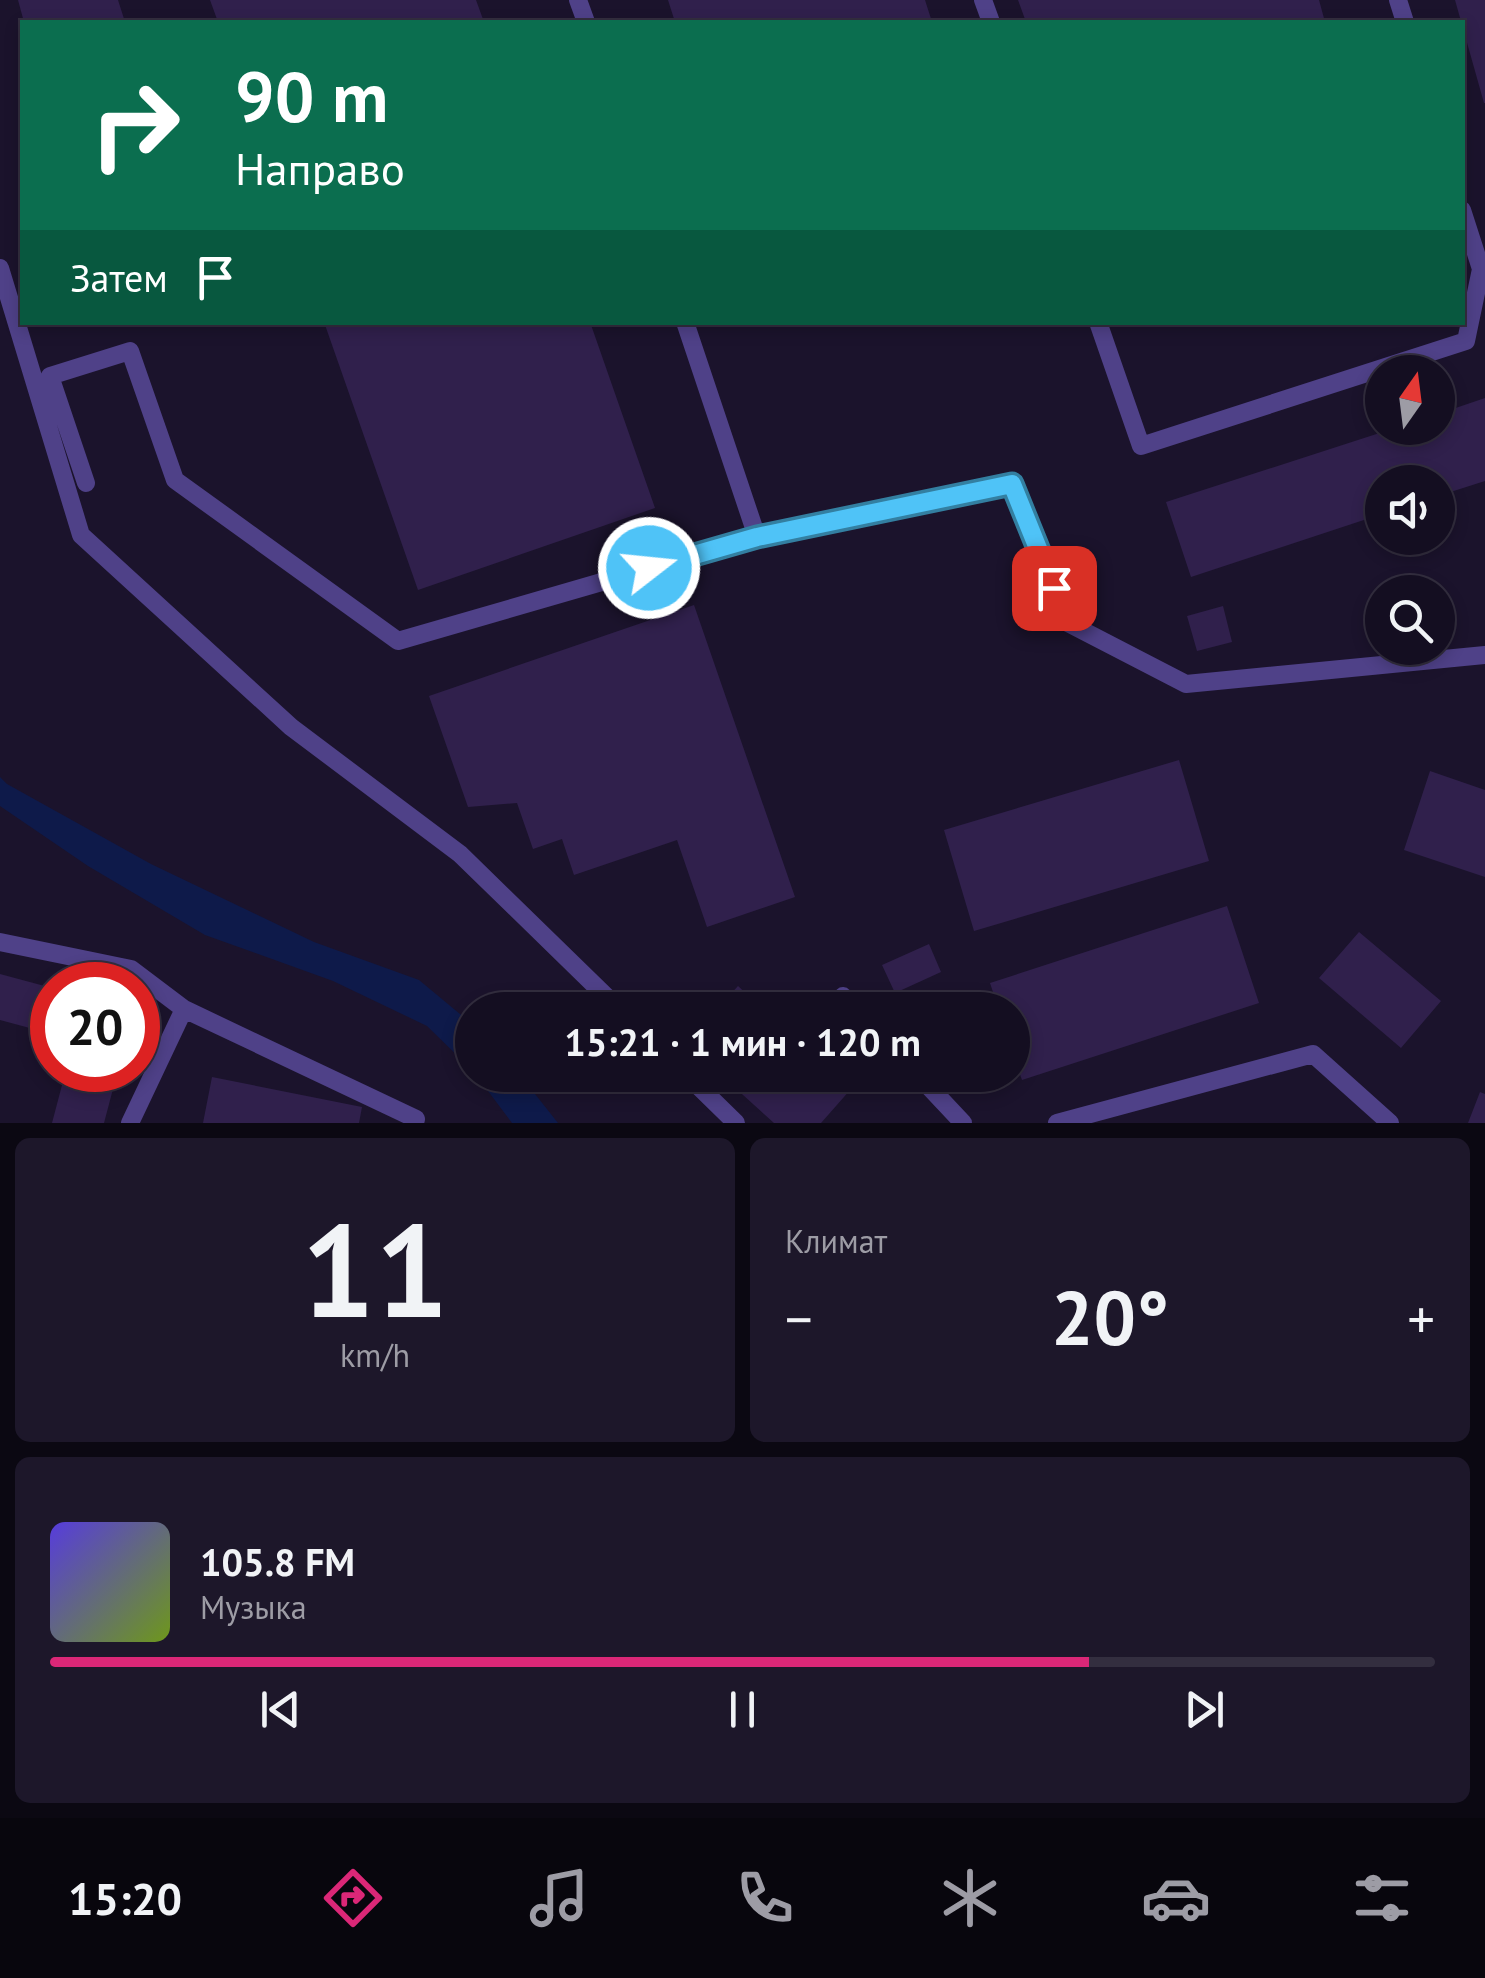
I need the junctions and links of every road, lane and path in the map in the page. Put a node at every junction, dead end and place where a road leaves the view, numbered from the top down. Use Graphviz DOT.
graph roads {
  1 [pos="1465,218"];
  2 [pos="0,268"];
  3 [pos="1483,269"];
  4 [pos="687,325"];
  5 [pos="1099,325"];
  6 [pos="86,483"];
  7 [pos="757,537"];
  8 [pos="1485,656"];
  9 [pos="0,942"];
  10 [pos="602,992"];
  11 [pos="184,1009"];
  12 [pos="704,1092"];
  13 [pos="934,1092"];
  14 [pos="130,1123"];
  15 [pos="415,1123"];
  16 [pos="736,1123"];
  17 [pos="963,1123"];
  18 [pos="1057,1123"];
  19 [pos="1390,1123"];
  1 -- 3 [label="lane"];
  2 -- 10 [label="lane"];
  3 -- 5 [label="lane"];
  4 -- 7 [label="lane"];
  6 -- 7 [label="lane"];
  7 -- 8 [label="lane"];
  9 -- 11 [label="lane"];
  11 -- 14 [label="lane"];
  11 -- 15 [label="lane"];
  12 -- 16 [label="lane"];
  13 -- 17 [label="lane"];
  18 -- 19 [label="lane"];
}
